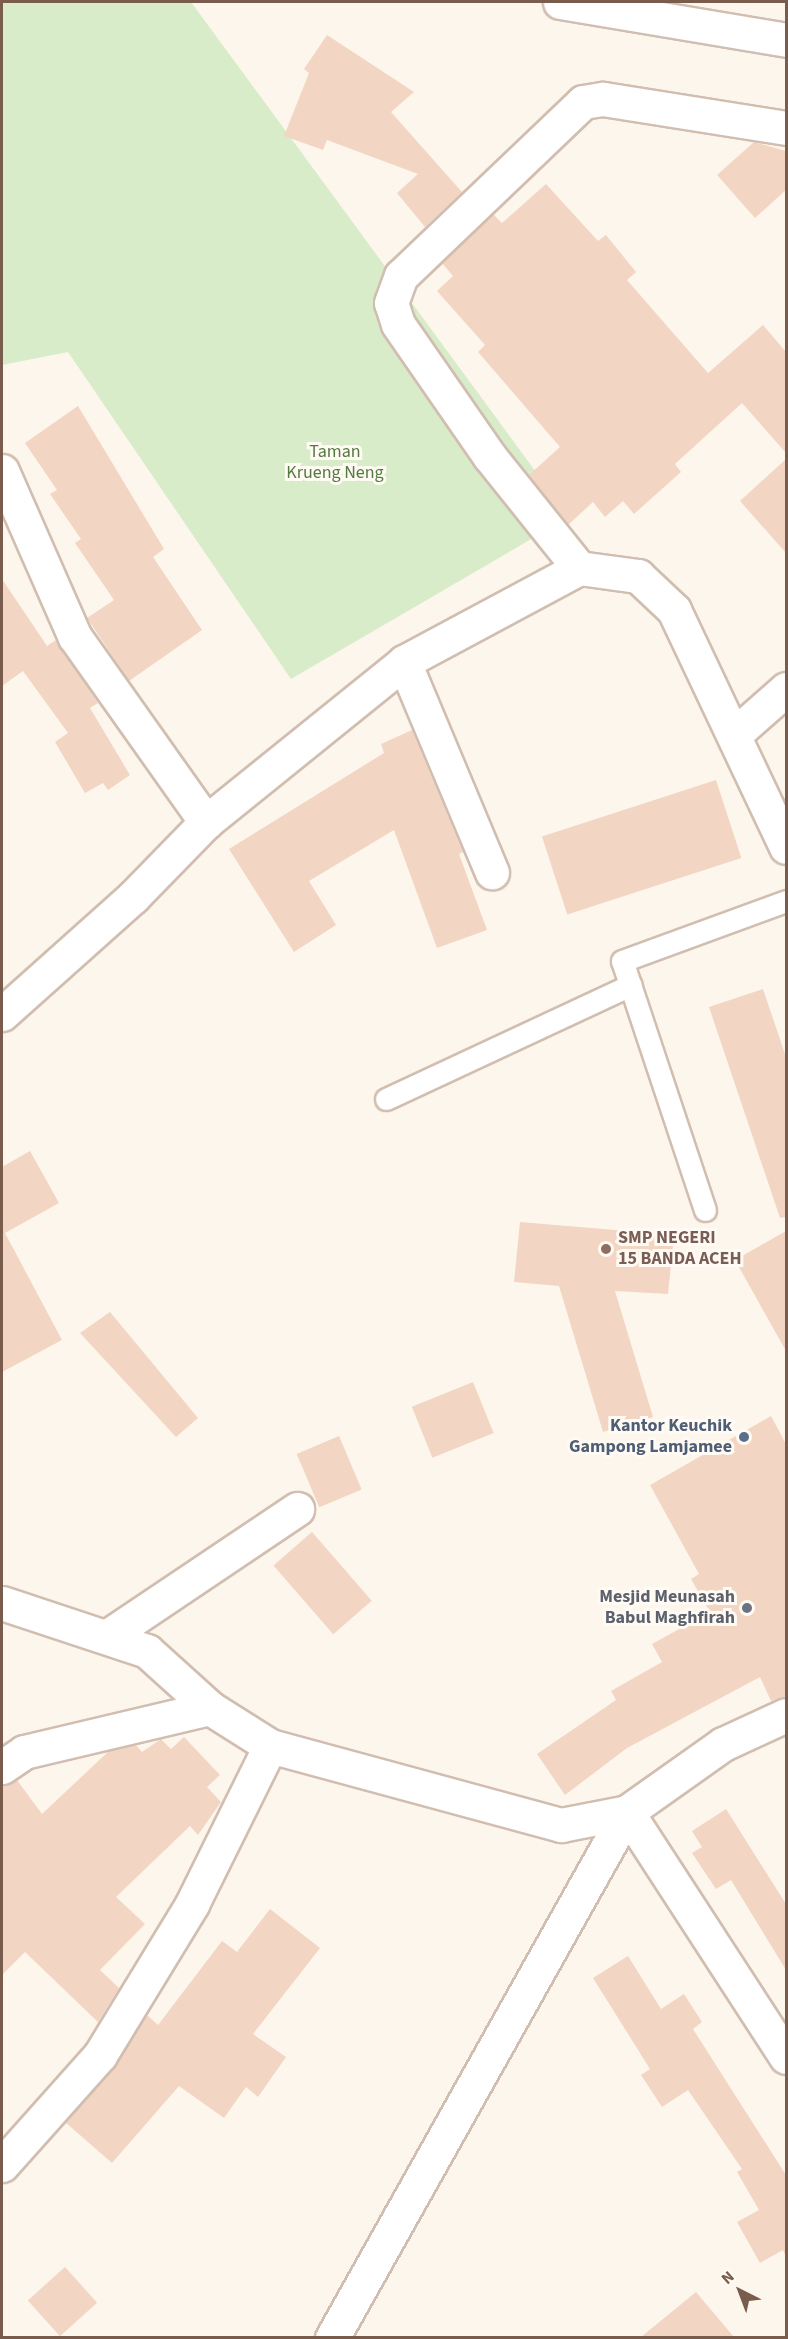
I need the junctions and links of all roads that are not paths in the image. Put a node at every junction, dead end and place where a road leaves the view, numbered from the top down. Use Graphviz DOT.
graph roads {
  1 [pos="560,2"];
  2 [pos="786,40"];
  3 [pos="786,128"];
  4 [pos="2,471"];
  5 [pos="579,568"];
  6 [pos="404,662"];
  7 [pos="786,689"];
  8 [pos="735,734"];
  9 [pos="206,822"];
  10 [pos="786,846"];
  11 [pos="492,872"];
  12 [pos="786,902"];
  13 [pos="631,986"];
  14 [pos="2,1014"];
  15 [pos="386,1099"];
  16 [pos="705,1210"];
  17 [pos="297,1509"];
  18 [pos="2,1603"];
  19 [pos="108,1636"];
  20 [pos="210,1708"];
  21 [pos="786,1715"];
  22 [pos="270,1746"];
  23 [pos="2,1767"];
  24 [pos="627,1812"];
  25 [pos="786,2057"];
  26 [pos="2,2165"];
  27 [pos="332,2337"];
  1 -- 2 [label="street"];
  3 -- 5 [label="street"];
  4 -- 9 [label="street"];
  5 -- 6 [label="street"];
  5 -- 8 [label="street"];
  6 -- 9 [label="street"];
  6 -- 11 [label="street"];
  7 -- 8 [label="street"];
  8 -- 10 [label="street"];
  9 -- 14 [label="street"];
  12 -- 13 [label="lane"];
  13 -- 15 [label="lane"];
  13 -- 16 [label="lane"];
  17 -- 19 [label="street"];
  18 -- 19 [label="street"];
  19 -- 20 [label="street"];
  20 -- 22 [label="street"];
  20 -- 23 [label="street"];
  21 -- 24 [label="street"];
  22 -- 24 [label="street"];
  22 -- 26 [label="street"];
  24 -- 25 [label="street"];
  24 -- 27 [label="street"];
}
